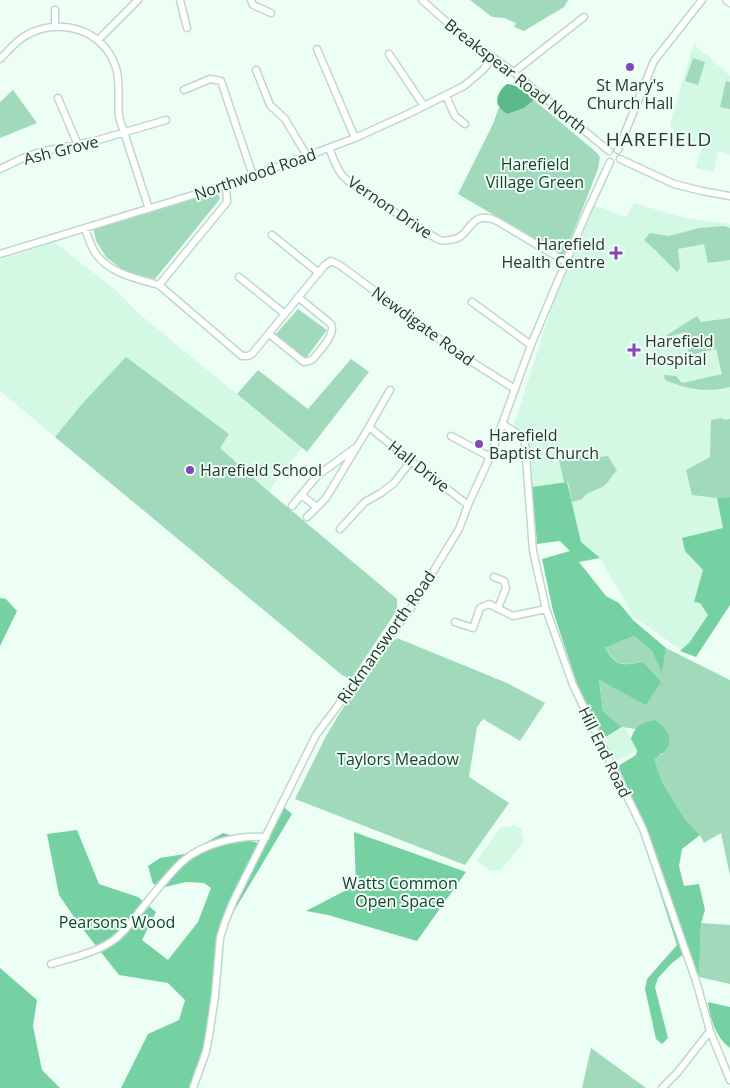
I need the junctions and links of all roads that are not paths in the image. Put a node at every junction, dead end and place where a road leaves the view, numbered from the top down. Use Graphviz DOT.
graph roads {
  1 [pos="138,0"];
  2 [pos="180,0"];
  3 [pos="251,0"];
  4 [pos="702,0"];
  5 [pos="726,0"];
  6 [pos="425,1"];
  7 [pos="730,3"];
  8 [pos="55,10"];
  9 [pos="271,13"];
  10 [pos="584,17"];
  11 [pos="55,26"];
  12 [pos="187,28"];
  13 [pos="98,40"];
  14 [pos="317,49"];
  15 [pos="389,54"];
  16 [pos="492,58"];
  17 [pos="0,59"];
  18 [pos="256,70"];
  19 [pos="514,72"];
  20 [pos="184,90"];
  21 [pos="446,96"];
  22 [pos="58,98"];
  23 [pos="424,106"];
  24 [pos="166,120"];
  25 [pos="466,124"];
  26 [pos="124,133"];
  27 [pos="355,138"];
  28 [pos="78,145"];
  29 [pos="329,148"];
  30 [pos="618,150"];
  31 [pos="609,151"];
  32 [pos="307,156"];
  33 [pos="620,159"];
  34 [pos="610,162"];
  35 [pos="0,169"];
  36 [pos="254,176"];
  37 [pos="226,185"];
  38 [pos="730,196"];
  39 [pos="149,209"];
  40 [pos="85,228"];
  41 [pos="272,235"];
  42 [pos="0,254"];
  43 [pos="566,262"];
  44 [pos="319,272"];
  45 [pos="239,277"];
  46 [pos="159,285"];
  47 [pos="298,297"];
  48 [pos="472,302"];
  49 [pos="285,314"];
  50 [pos="269,334"];
  51 [pos="531,345"];
  52 [pos="515,389"];
  53 [pos="390,390"];
  54 [pos="503,424"];
  55 [pos="370,427"];
  56 [pos="451,436"];
  57 [pos="358,446"];
  58 [pos="490,457"];
  59 [pos="411,461"];
  60 [pos="301,495"];
  61 [pos="292,506"];
  62 [pos="468,506"];
  63 [pos="317,507"];
  64 [pos="307,517"];
  65 [pos="340,529"];
  66 [pos="494,577"];
  67 [pos="498,608"];
  68 [pos="546,609"];
  69 [pos="455,622"];
  70 [pos="266,836"];
  71 [pos="51,964"];
  72 [pos="710,1031"];
  73 [pos="730,1080"];
  74 [pos="193,1088"];
  75 [pos="662,1088"];
  1 -- 13 [label="street"];
  2 -- 12 [label="street"];
  3 -- 9 [label="street"];
  4 -- 30 [label="street"];
  5 -- 7 [label="street"];
  6 -- 16 [label="street, Breakspear Road North"];
  8 -- 11 [label="street"];
  10 -- 19 [label="street"];
  11 -- 13 [label="street"];
  11 -- 17 [label="street"];
  13 -- 26 [label="street"];
  14 -- 27 [label="street"];
  15 -- 23 [label="street"];
  16 -- 19 [label="street, Breakspear Road North"];
  16 -- 21 [label="street, Northwood Road"];
  18 -- 32 [label="street"];
  19 -- 31 [label="street, Breakspear Road North"];
  20 -- 36 [label="street"];
  21 -- 23 [label="street, Northwood Road"];
  21 -- 25 [label="street"];
  22 -- 28 [label="street"];
  23 -- 27 [label="street, Northwood Road"];
  24 -- 26 [label="street, Ash Grove"];
  26 -- 28 [label="street, Ash Grove"];
  26 -- 39 [label="street"];
  27 -- 29 [label="street, Northwood Road"];
  28 -- 35 [label="street, Ash Grove"];
  29 -- 32 [label="street, Northwood Road"];
  29 -- 43 [label="street, Vernon Drive"];
  30 -- 31 [label="street"];
  30 -- 33 [label="street"];
  31 -- 34 [label="street"];
  32 -- 36 [label="street, Northwood Road"];
  33 -- 34 [label="street"];
  33 -- 38 [label="street"];
  34 -- 43 [label="street, Rickmansworth Road"];
  36 -- 37 [label="street, Northwood Road"];
  37 -- 39 [label="street, Northwood Road"];
  37 -- 46 [label="street"];
  39 -- 40 [label="street, Northwood Road"];
  40 -- 42 [label="street, Northwood Road"];
  40 -- 46 [label="street"];
  41 -- 44 [label="street"];
  43 -- 51 [label="street, Rickmansworth Road"];
  44 -- 47 [label="street"];
  44 -- 52 [label="street, Newdigate Road"];
  45 -- 49 [label="street"];
  46 -- 50 [label="street"];
  47 -- 49 [label="street"];
  47 -- 50 [label="street"];
  48 -- 51 [label="street"];
  49 -- 50 [label="street"];
  51 -- 52 [label="street, Rickmansworth Road"];
  52 -- 54 [label="street, Rickmansworth Road"];
  53 -- 55 [label="street"];
  54 -- 58 [label="street, Rickmansworth Road"];
  54 -- 68 [label="street, Hill End Road"];
  55 -- 57 [label="street"];
  55 -- 59 [label="street, Hall Drive"];
  56 -- 58 [label="street"];
  57 -- 60 [label="street"];
  57 -- 63 [label="street"];
  58 -- 62 [label="street, Rickmansworth Road"];
  59 -- 62 [label="street, Hall Drive"];
  59 -- 65 [label="street"];
  60 -- 61 [label="street"];
  60 -- 63 [label="street"];
  62 -- 70 [label="street, Rickmansworth Road"];
  63 -- 64 [label="street"];
  66 -- 67 [label="street"];
  67 -- 68 [label="street"];
  67 -- 69 [label="street"];
  68 -- 72 [label="street, Hill End Road"];
  70 -- 71 [label="street"];
  70 -- 74 [label="street, Rickmansworth Road"];
  72 -- 73 [label="street, Hill End Road"];
  72 -- 75 [label="street"];
}
